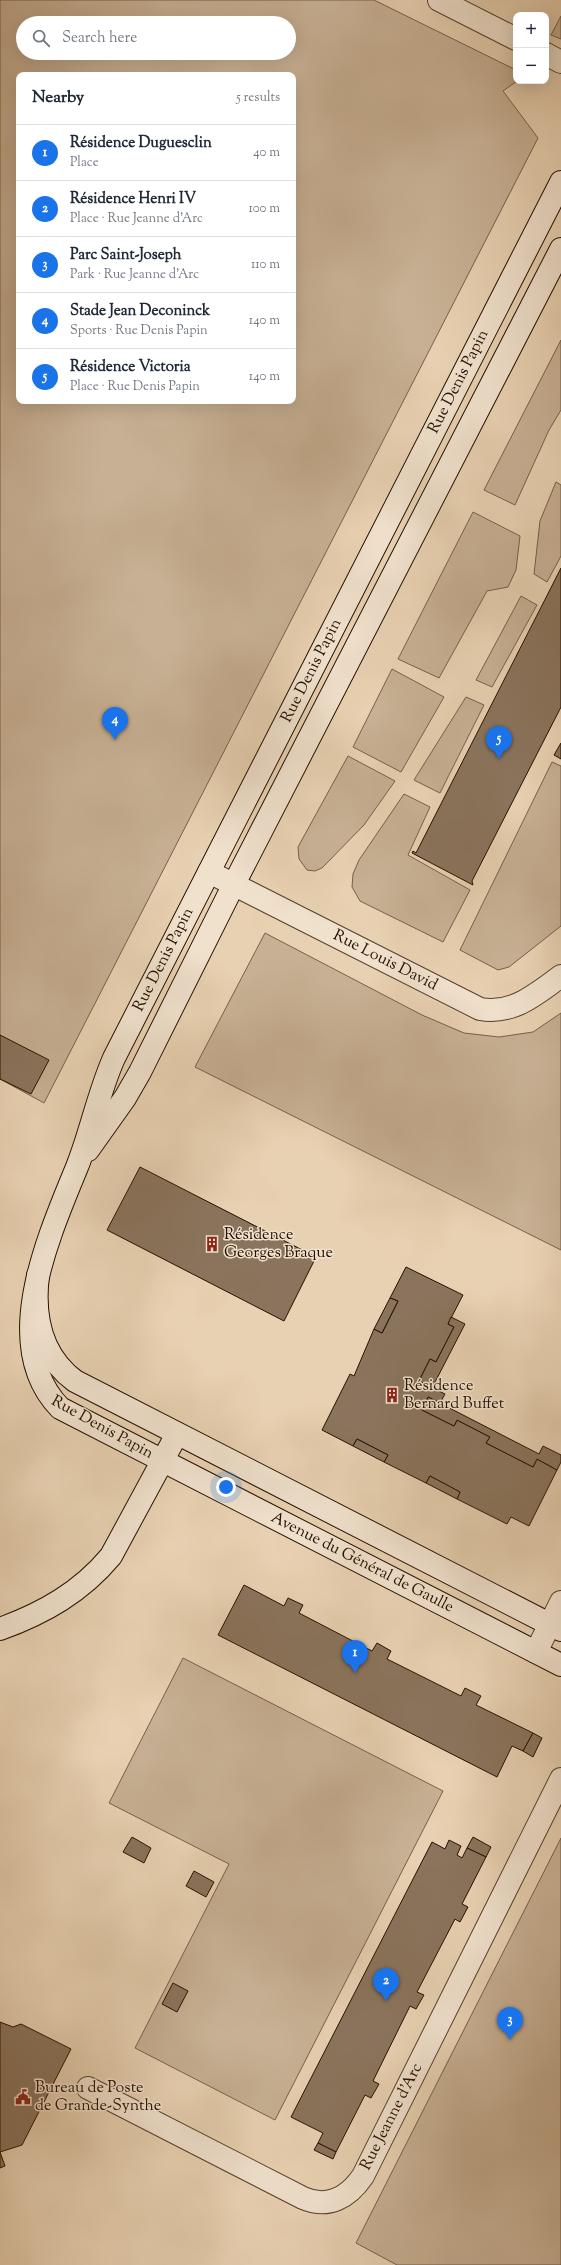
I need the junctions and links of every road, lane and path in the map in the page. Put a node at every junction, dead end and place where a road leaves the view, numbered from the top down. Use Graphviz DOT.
graph roads {
  1 [pos="439,0"];
  2 [pos="513,37"];
  3 [pos="549,56"];
  4 [pos="561,62"];
  5 [pos="561,182"];
  6 [pos="561,249"];
  7 [pos="209,872"];
  8 [pos="234,884"];
  9 [pos="561,976"];
  10 [pos="77,1166"];
  11 [pos="46,1237"];
  12 [pos="177,1434"];
  13 [pos="162,1462"];
  14 [pos="561,1602"];
  15 [pos="555,1627"];
  16 [pos="0,1629"];
  17 [pos="536,1652"];
  18 [pos="561,1665"];
  19 [pos="561,1779"];
  20 [pos="88,2088"];
  1 -- 2 [label="street"];
  3 -- 4 [label="street"];
  5 -- 7 [label="street, Rue Denis Papin"];
  6 -- 8 [label="street, Rue Denis Papin"];
  7 -- 8 [label="street, Rue Louis David"];
  7 -- 10 [label="street, Rue Denis Papin"];
  8 -- 9 [label="street, Rue Louis David"];
  8 -- 10 [label="street, Rue Denis Papin"];
  10 -- 11 [label="street, Rue Denis Papin"];
  11 -- 12 [label="street, Rue Denis Papin"];
  11 -- 13 [label="street, Rue Denis Papin"];
  12 -- 13 [label="street"];
  12 -- 15 [label="street, Avenue du Général de Gaulle"];
  13 -- 16 [label="street"];
  13 -- 17 [label="street, Avenue du Général de Gaulle"];
  14 -- 15 [label="street"];
  15 -- 17 [label="street"];
  17 -- 18 [label="street, Avenue du Général de Gaulle"];
  19 -- 20 [label="street, Rue Jeanne d'Arc"];
}
